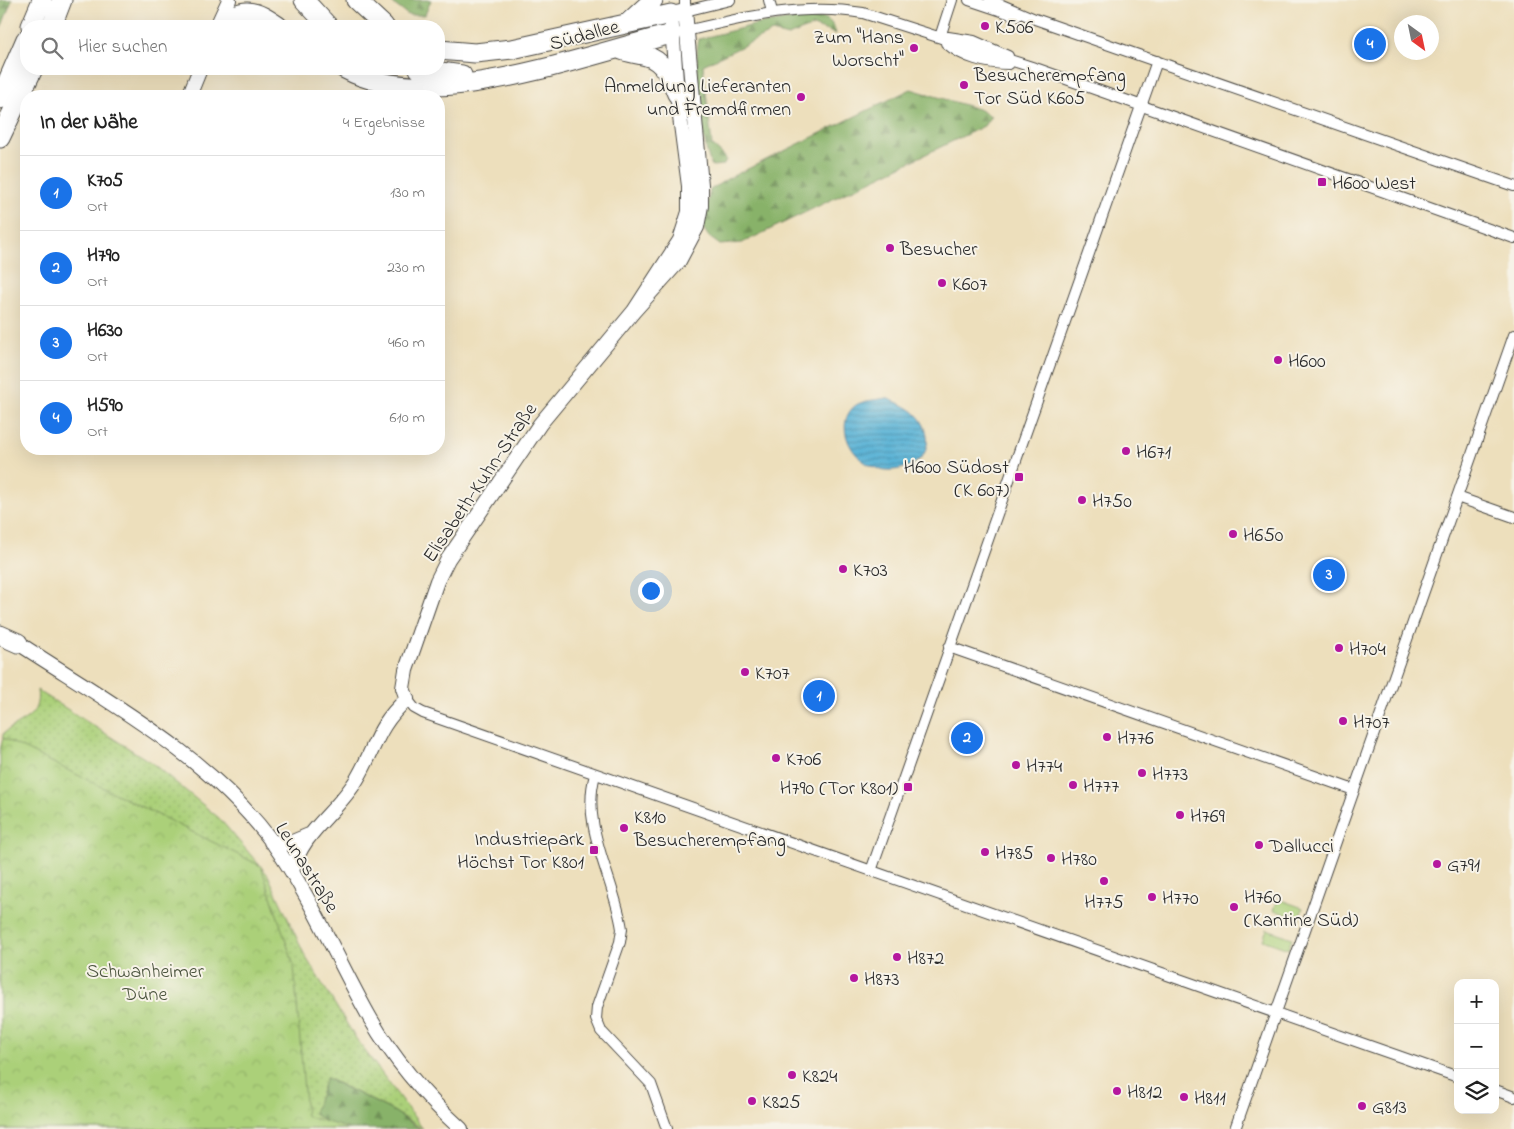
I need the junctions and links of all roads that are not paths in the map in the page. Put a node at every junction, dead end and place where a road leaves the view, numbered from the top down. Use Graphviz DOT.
graph roads {
  1 [pos="42,0"];
  2 [pos="62,0"];
  3 [pos="229,0"];
  4 [pos="264,0"];
  5 [pos="304,0"];
  6 [pos="357,0"];
  7 [pos="652,0"];
  8 [pos="730,0"];
  9 [pos="768,0"];
  10 [pos="952,0"];
  11 [pos="990,0"];
  12 [pos="972,2"];
  13 [pos="844,5"];
  14 [pos="678,6"];
  15 [pos="772,12"];
  16 [pos="1035,19"];
  17 [pos="34,20"];
  18 [pos="54,20"];
  19 [pos="220,20"];
  20 [pos="229,20"];
  21 [pos="270,20"];
  22 [pos="279,20"];
  23 [pos="322,20"];
  24 [pos="378,20"];
  25 [pos="624,25"];
  26 [pos="679,32"];
  27 [pos="940,37"];
  28 [pos="618,48"];
  29 [pos="445,50"];
  30 [pos="20,53"];
  31 [pos="1157,61"];
  32 [pos="445,74"];
  33 [pos="30,75"];
  34 [pos="198,75"];
  35 [pos="361,75"];
  36 [pos="503,76"];
  37 [pos="23,90"];
  38 [pos="192,90"];
  39 [pos="677,94"];
  40 [pos="20,96"];
  41 [pos="0,99"];
  42 [pos="1140,106"];
  43 [pos="0,138"];
  44 [pos="1514,186"];
  45 [pos="1514,238"];
  46 [pos="634,311"];
  47 [pos="1514,335"];
  48 [pos="1457,497"];
  49 [pos="1514,517"];
  50 [pos="0,635"];
  51 [pos="949,647"];
  52 [pos="11,648"];
  53 [pos="407,699"];
  54 [pos="595,775"];
  55 [pos="1354,790"];
  56 [pos="309,835"];
  57 [pos="272,842"];
  58 [pos="871,870"];
  59 [pos="292,872"];
  60 [pos="1276,1013"];
  61 [pos="1454,1076"];
  62 [pos="1499,1091"];
  63 [pos="1514,1097"];
  64 [pos="461,1129"];
  65 [pos="667,1129"];
  66 [pos="1235,1129"];
  1 -- 17 [label="highway"];
  2 -- 18 [label="highway"];
  3 -- 19 [label="street"];
  4 -- 22 [label="highway"];
  5 -- 23 [label="highway"];
  6 -- 24 [label="highway"];
  7 -- 25 [label="highway"];
  8 -- 14 [label="street, Südallee"];
  9 -- 15 [label="street"];
  10 -- 27 [label="street"];
  11 -- 16 [label="street"];
  12 -- 16 [label="street"];
  13 -- 15 [label="street, Südallee"];
  13 -- 27 [label="street, Südallee"];
  14 -- 25 [label="highway, Südallee"];
  14 -- 26 [label="street, Elisabeth-Kuhn-Straße"];
  15 -- 26 [label="street, Südallee"];
  16 -- 31 [label="street"];
  20 -- 21 [label="highway"];
  25 -- 29 [label="highway, Südallee"];
  26 -- 28 [label="highway, Südallee"];
  26 -- 39 [label="street, Elisabeth-Kuhn-Straße"];
  26 -- 46 [label="street, Elisabeth-Kuhn-Straße"];
  27 -- 42 [label="street, Südallee"];
  28 -- 36 [label="highway, Südallee"];
  28 -- 39 [label="highway"];
  30 -- 41 [label="highway"];
  31 -- 42 [label="street"];
  31 -- 44 [label="street"];
  32 -- 36 [label="highway"];
  33 -- 37 [label="highway"];
  34 -- 38 [label="street"];
  35 -- 36 [label="highway"];
  39 -- 46 [label="street, Elisabeth-Kuhn-Straße"];
  40 -- 43 [label="highway"];
  42 -- 45 [label="street, Südallee"];
  42 -- 51 [label="street"];
  46 -- 53 [label="street, Elisabeth-Kuhn-Straße"];
  47 -- 48 [label="street"];
  48 -- 49 [label="street"];
  48 -- 55 [label="street"];
  50 -- 52 [label="highway"];
  51 -- 55 [label="street"];
  51 -- 58 [label="street"];
  52 -- 57 [label="street, Leunastraße"];
  53 -- 54 [label="street"];
  53 -- 56 [label="street"];
  54 -- 58 [label="street"];
  54 -- 65 [label="street"];
  55 -- 60 [label="street"];
  56 -- 57 [label="street"];
  56 -- 59 [label="street"];
  57 -- 59 [label="street, Leunastraße"];
  58 -- 60 [label="street"];
  59 -- 64 [label="street, Leunastraße"];
  60 -- 61 [label="street"];
  60 -- 66 [label="street"];
  62 -- 63 [label="street"];
}
